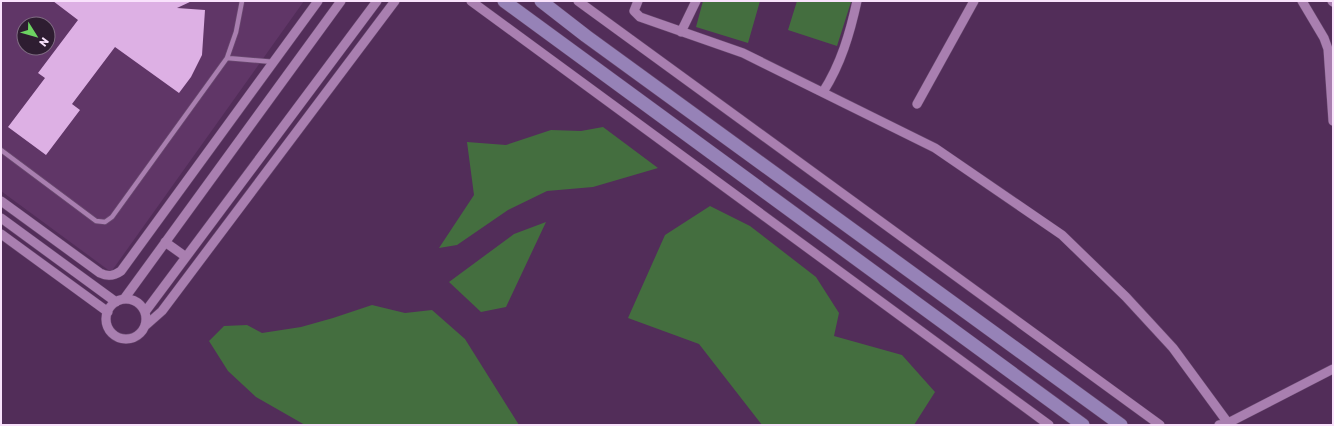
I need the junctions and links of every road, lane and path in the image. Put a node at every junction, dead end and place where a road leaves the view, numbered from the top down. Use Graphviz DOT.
graph roads {
  1 [pos="242,1"];
  2 [pos="318,1"];
  3 [pos="341,1"];
  4 [pos="377,1"];
  5 [pos="395,1"];
  6 [pos="471,1"];
  7 [pos="504,1"];
  8 [pos="541,1"];
  9 [pos="578,1"];
  10 [pos="638,1"];
  11 [pos="696,1"];
  12 [pos="857,1"];
  13 [pos="974,1"];
  14 [pos="1302,1"];
  15 [pos="681,32"];
  16 [pos="1328,37"];
  17 [pos="227,58"];
  18 [pos="274,62"];
  19 [pos="1332,80"];
  20 [pos="823,92"];
  21 [pos="917,104"];
  22 [pos="1333,120"];
  23 [pos="1,150"];
  24 [pos="1,201"];
  25 [pos="1,218"];
  26 [pos="1,234"];
  27 [pos="166,242"];
  28 [pos="186,257"];
  29 [pos="120,300"];
  30 [pos="108,312"];
  31 [pos="145,312"];
  32 [pos="145,326"];
  33 [pos="1333,369"];
  34 [pos="1224,424"];
  35 [pos="1049,425"];
  36 [pos="1083,425"];
  37 [pos="1121,425"];
  38 [pos="1160,425"];
  1 -- 17 [label="lane"];
  2 -- 18 [label="street"];
  3 -- 27 [label="street"];
  4 -- 28 [label="street"];
  5 -- 32 [label="street"];
  6 -- 35 [label="street"];
  7 -- 36 [label="street"];
  8 -- 37 [label="street"];
  9 -- 38 [label="street"];
  10 -- 15 [label="street"];
  11 -- 15 [label="street"];
  12 -- 20 [label="street"];
  13 -- 21 [label="street"];
  14 -- 16 [label="street"];
  15 -- 20 [label="street"];
  16 -- 19 [label="street"];
  17 -- 18 [label="lane"];
  17 -- 23 [label="lane"];
  18 -- 24 [label="street"];
  19 -- 22 [label="street"];
  20 -- 34 [label="street"];
  25 -- 29 [label="street"];
  26 -- 30 [label="street"];
  27 -- 28 [label="street"];
  27 -- 29 [label="street"];
  28 -- 31 [label="street"];
  29 -- 30 [label="street"];
  29 -- 31 [label="street"];
  30 -- 32 [label="street"];
  31 -- 32 [label="street"];
  33 -- 34 [label="street"];
}
